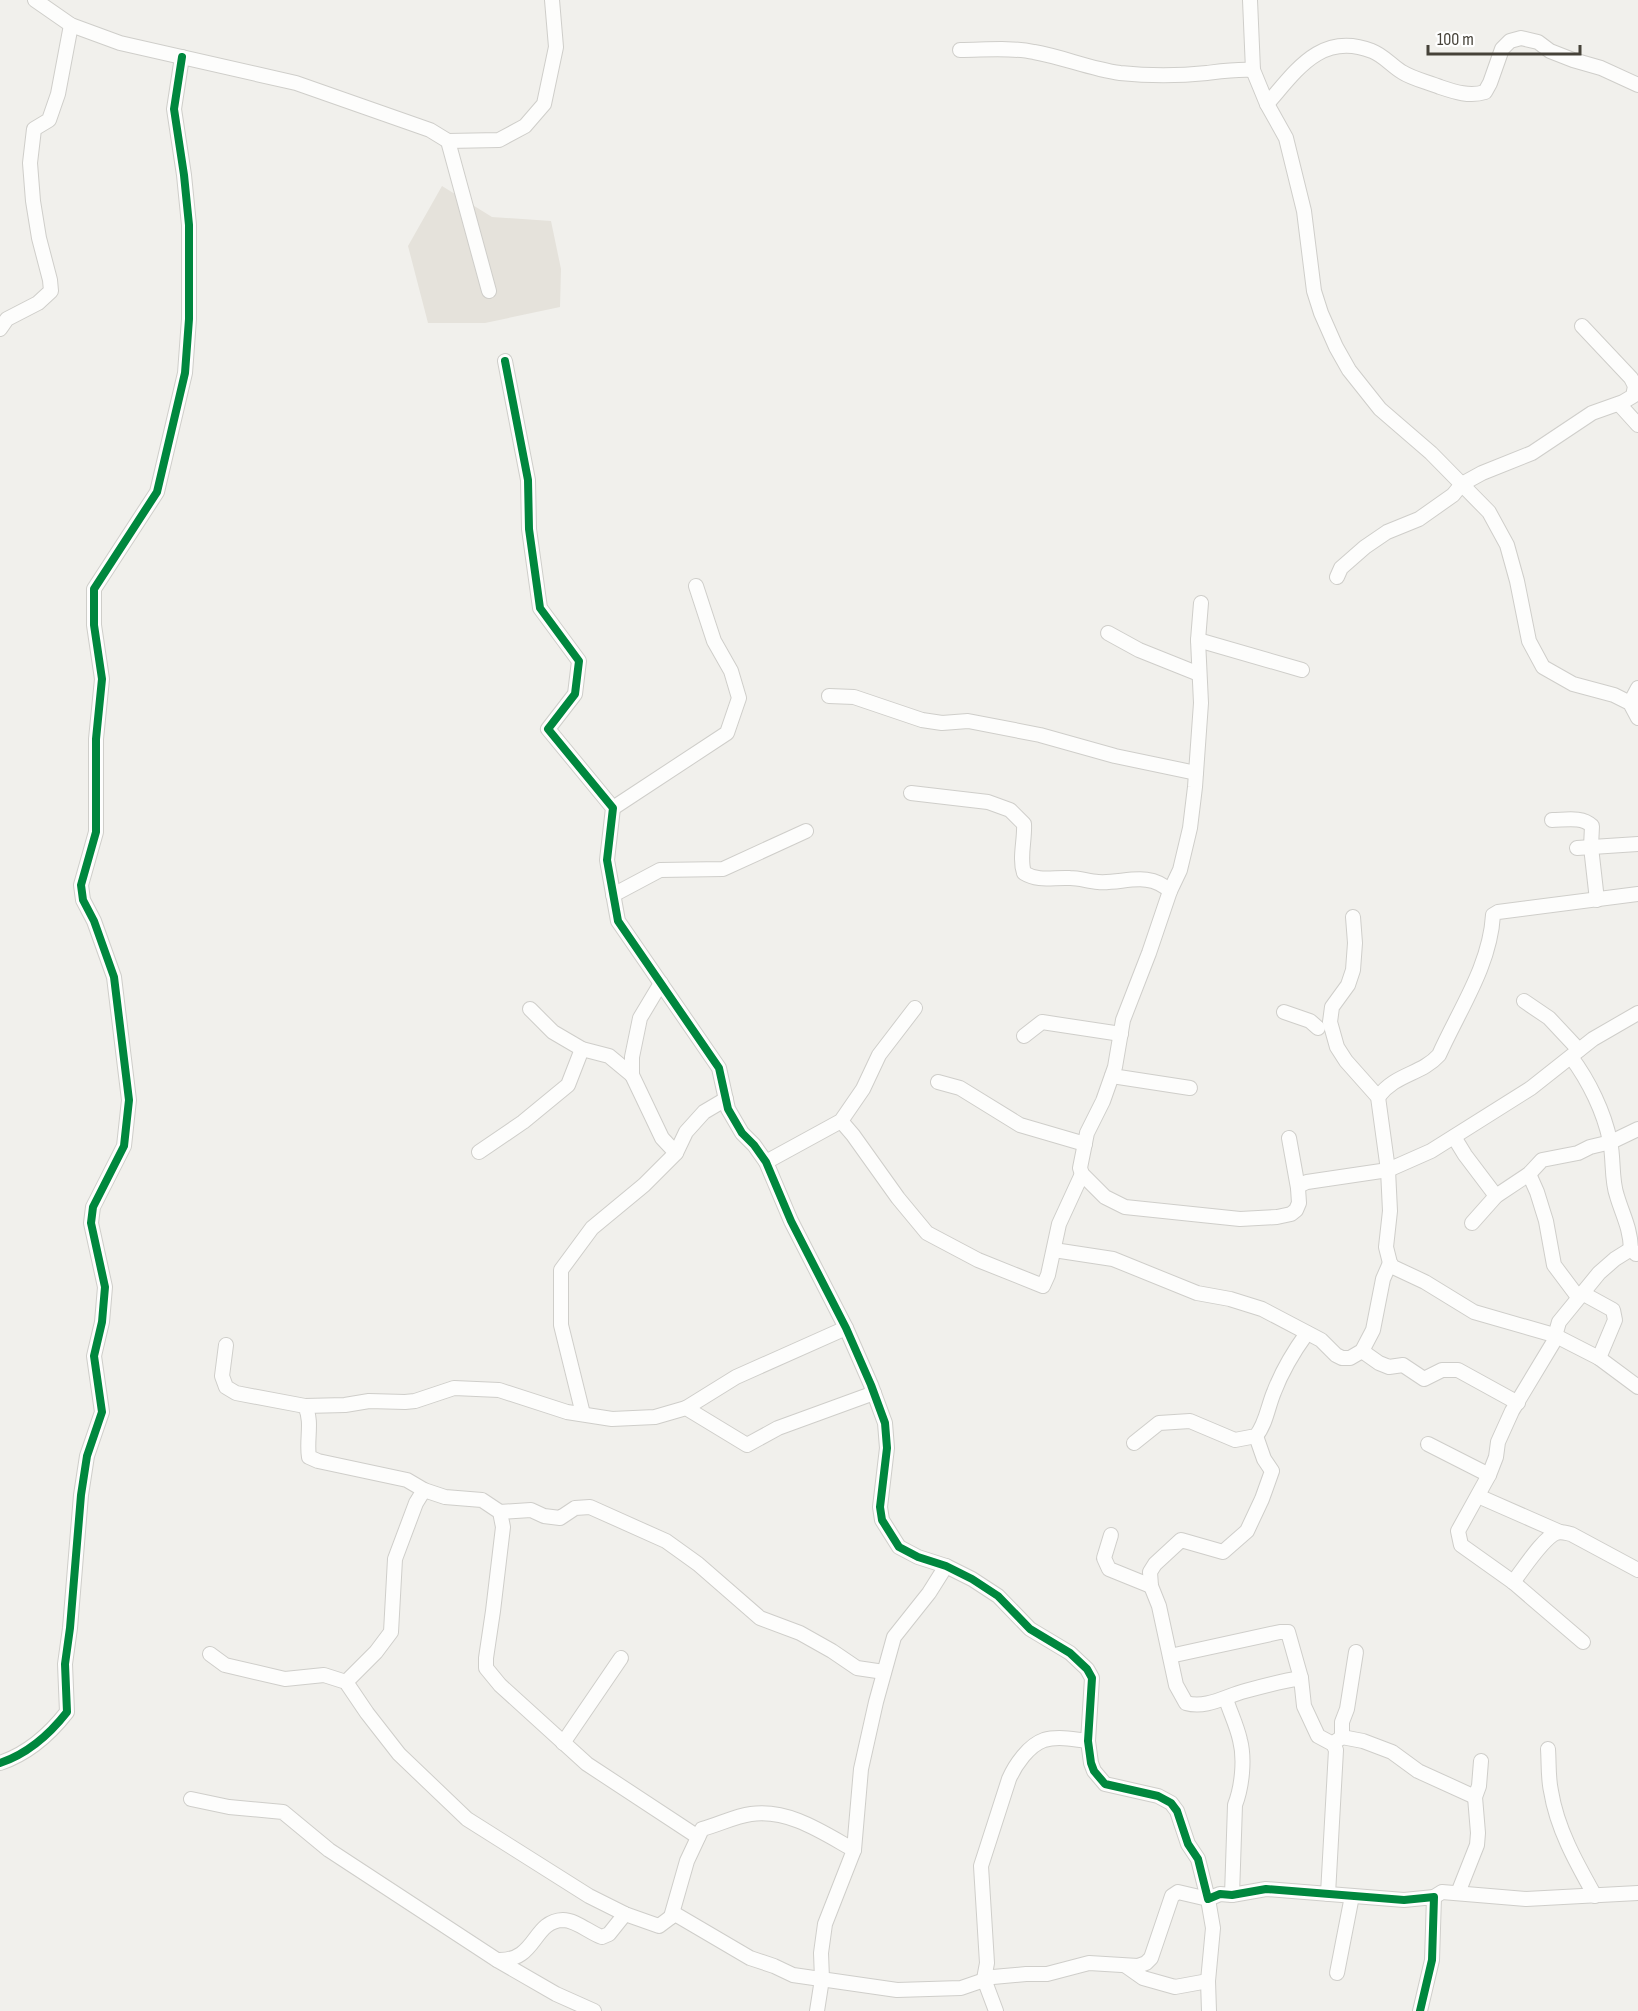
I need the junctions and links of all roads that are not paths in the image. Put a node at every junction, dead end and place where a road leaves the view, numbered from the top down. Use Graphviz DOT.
graph roads {
  1 [pos="35,0"];
  2 [pos="552,0"];
  3 [pos="1250,0"];
  4 [pos="71,25"];
  5 [pos="960,50"];
  6 [pos="182,57"];
  7 [pos="1253,70"];
  8 [pos="1638,85"];
  9 [pos="1267,104"];
  10 [pos="448,141"];
  11 [pos="489,291"];
  12 [pos="1582,326"];
  13 [pos="0,329"];
  14 [pos="505,362"];
  15 [pos="1619,404"];
  16 [pos="1638,425"];
  17 [pos="1462,484"];
  18 [pos="1337,577"];
  19 [pos="696,586"];
  20 [pos="1201,603"];
  21 [pos="1108,633"];
  22 [pos="1198,640"];
  23 [pos="1302,670"];
  24 [pos="1199,674"];
  25 [pos="1638,688"];
  26 [pos="829,696"];
  27 [pos="1630,703"];
  28 [pos="1638,718"];
  29 [pos="1196,772"];
  30 [pos="911,793"];
  31 [pos="613,808"];
  32 [pos="1552,820"];
  33 [pos="806,831"];
  34 [pos="1638,844"];
  35 [pos="1591,847"];
  36 [pos="1577,848"];
  37 [pos="1170,891"];
  38 [pos="1638,894"];
  39 [pos="613,895"];
  40 [pos="1597,900"];
  41 [pos="1353,917"];
  42 [pos="661,983"];
  43 [pos="1524,1001"];
  44 [pos="915,1008"];
  45 [pos="530,1009"];
  46 [pos="1284,1012"];
  47 [pos="1638,1014"];
  48 [pos="1324,1025"];
  49 [pos="1121,1034"];
  50 [pos="1024,1036"];
  51 [pos="582,1048"];
  52 [pos="1575,1054"];
  53 [pos="632,1075"];
  54 [pos="1112,1076"];
  55 [pos="938,1082"];
  56 [pos="1190,1088"];
  57 [pos="1378,1097"];
  58 [pos="726,1099"];
  59 [pos="841,1121"];
  60 [pos="1638,1129"];
  61 [pos="1454,1137"];
  62 [pos="1289,1138"];
  63 [pos="1611,1142"];
  64 [pos="1085,1144"];
  65 [pos="479,1152"];
  66 [pos="676,1154"];
  67 [pos="766,1162"];
  68 [pos="1388,1170"];
  69 [pos="1082,1174"];
  70 [pos="1529,1174"];
  71 [pos="1298,1188"];
  72 [pos="1496,1196"];
  73 [pos="1472,1223"];
  74 [pos="1054,1250"];
  75 [pos="1635,1252"];
  76 [pos="1389,1263"];
  77 [pos="1580,1295"];
  78 [pos="846,1328"];
  79 [pos="1307,1333"];
  80 [pos="1554,1335"];
  81 [pos="226,1346"];
  82 [pos="1362,1351"];
  83 [pos="1599,1358"];
  84 [pos="1638,1388"];
  85 [pos="874,1393"];
  86 [pos="1518,1403"];
  87 [pos="306,1406"];
  88 [pos="686,1408"];
  89 [pos="583,1414"];
  90 [pos="1256,1436"];
  91 [pos="1134,1443"];
  92 [pos="1428,1444"];
  93 [pos="1490,1475"];
  94 [pos="424,1490"];
  95 [pos="1478,1496"];
  96 [pos="500,1512"];
  97 [pos="1560,1532"];
  98 [pos="1111,1535"];
  99 [pos="946,1566"];
  100 [pos="1638,1570"];
  101 [pos="1513,1582"];
  102 [pos="1150,1586"];
  103 [pos="1583,1642"];
  104 [pos="1356,1652"];
  105 [pos="210,1654"];
  106 [pos="1170,1656"];
  107 [pos="621,1658"];
  108 [pos="884,1672"];
  109 [pos="1301,1678"];
  110 [pos="346,1682"];
  111 [pos="1226,1699"];
  112 [pos="1338,1740"];
  113 [pos="1088,1741"];
  114 [pos="563,1743"];
  115 [pos="1548,1749"];
  116 [pos="1480,1761"];
  117 [pos="0,1763"];
  118 [pos="1475,1797"];
  119 [pos="191,1799"];
  120 [pos="698,1837"];
  121 [pos="854,1850"];
  122 [pos="1458,1893"];
  123 [pos="1328,1894"];
  124 [pos="1636,1894"];
  125 [pos="1232,1895"];
  126 [pos="1352,1896"];
  127 [pos="1595,1896"];
  128 [pos="1434,1897"];
  129 [pos="1208,1899"];
  130 [pos="1638,1909"];
  131 [pos="625,1914"];
  132 [pos="671,1917"];
  133 [pos="497,1960"];
  134 [pos="1126,1966"];
  135 [pos="1336,1973"];
  136 [pos="822,1979"];
  137 [pos="984,1979"];
  138 [pos="1208,1981"];
  139 [pos="594,2011"];
  140 [pos="818,2011"];
  141 [pos="996,2011"];
  142 [pos="1209,2011"];
  143 [pos="1420,2011"];
  1 -- 4 [label="street"];
  2 -- 10 [label="street"];
  3 -- 7 [label="street"];
  4 -- 6 [label="street"];
  4 -- 13 [label="street"];
  5 -- 7 [label="street"];
  6 -- 10 [label="street"];
  6 -- 117 [label="street"];
  7 -- 9 [label="street"];
  8 -- 9 [label="street"];
  9 -- 17 [label="street"];
  10 -- 11 [label="street"];
  12 -- 15 [label="street"];
  14 -- 31 [label="street"];
  15 -- 16 [label="street"];
  15 -- 17 [label="street"];
  17 -- 18 [label="street"];
  17 -- 27 [label="street"];
  19 -- 31 [label="street"];
  20 -- 22 [label="street"];
  21 -- 24 [label="street"];
  22 -- 23 [label="street"];
  22 -- 24 [label="street"];
  24 -- 29 [label="street"];
  25 -- 27 [label="street"];
  26 -- 29 [label="street"];
  27 -- 28 [label="street"];
  29 -- 37 [label="street"];
  30 -- 37 [label="street"];
  31 -- 39 [label="street"];
  32 -- 35 [label="street"];
  33 -- 39 [label="street"];
  34 -- 35 [label="street"];
  35 -- 36 [label="street"];
  35 -- 40 [label="street"];
  37 -- 49 [label="street"];
  38 -- 40 [label="street"];
  39 -- 42 [label="street"];
  40 -- 57 [label="street"];
  41 -- 48 [label="street"];
  42 -- 53 [label="street"];
  42 -- 58 [label="street"];
  43 -- 52 [label="street"];
  44 -- 59 [label="street"];
  45 -- 51 [label="street"];
  46 -- 48 [label="street"];
  47 -- 52 [label="street"];
  48 -- 57 [label="street"];
  49 -- 50 [label="street"];
  49 -- 54 [label="street"];
  51 -- 53 [label="street"];
  51 -- 65 [label="street"];
  52 -- 61 [label="street"];
  52 -- 63 [label="street"];
  53 -- 66 [label="street"];
  54 -- 56 [label="street"];
  54 -- 64 [label="street"];
  55 -- 64 [label="street"];
  57 -- 68 [label="street"];
  58 -- 66 [label="street"];
  58 -- 67 [label="street"];
  59 -- 67 [label="street"];
  59 -- 74 [label="street"];
  60 -- 63 [label="street"];
  61 -- 68 [label="street"];
  61 -- 72 [label="street"];
  62 -- 71 [label="street"];
  63 -- 70 [label="street"];
  63 -- 75 [label="street"];
  64 -- 69 [label="street"];
  66 -- 89 [label="street"];
  67 -- 78 [label="street"];
  68 -- 71 [label="street"];
  68 -- 76 [label="street"];
  69 -- 71 [label="street"];
  69 -- 74 [label="street"];
  70 -- 72 [label="street"];
  70 -- 77 [label="street"];
  72 -- 73 [label="street"];
  74 -- 79 [label="street"];
  75 -- 77 [label="street"];
  76 -- 80 [label="street"];
  76 -- 82 [label="street"];
  77 -- 80 [label="street"];
  77 -- 83 [label="street"];
  78 -- 85 [label="street"];
  78 -- 88 [label="street"];
  79 -- 82 [label="street"];
  79 -- 90 [label="street"];
  80 -- 83 [label="street"];
  80 -- 86 [label="street"];
  81 -- 87 [label="street"];
  82 -- 86 [label="street"];
  83 -- 84 [label="street"];
  85 -- 88 [label="street"];
  85 -- 99 [label="street"];
  86 -- 93 [label="street"];
  87 -- 89 [label="street"];
  87 -- 94 [label="street"];
  88 -- 89 [label="street"];
  90 -- 91 [label="street"];
  90 -- 102 [label="street"];
  92 -- 93 [label="street"];
  93 -- 95 [label="street"];
  94 -- 96 [label="street"];
  94 -- 110 [label="street"];
  95 -- 97 [label="street"];
  95 -- 101 [label="street"];
  96 -- 108 [label="street"];
  96 -- 114 [label="street"];
  97 -- 100 [label="street"];
  97 -- 101 [label="street"];
  98 -- 102 [label="street"];
  99 -- 108 [label="street"];
  99 -- 113 [label="street"];
  101 -- 103 [label="street"];
  102 -- 106 [label="street"];
  104 -- 112 [label="street"];
  105 -- 110 [label="street"];
  106 -- 109 [label="street"];
  106 -- 111 [label="street"];
  107 -- 114 [label="street"];
  108 -- 121 [label="street"];
  109 -- 111 [label="street"];
  109 -- 112 [label="street"];
  110 -- 131 [label="street"];
  111 -- 125 [label="street"];
  112 -- 118 [label="street"];
  112 -- 123 [label="street"];
  113 -- 129 [label="street"];
  113 -- 137 [label="street"];
  114 -- 120 [label="street"];
  115 -- 127 [label="street"];
  116 -- 118 [label="street"];
  118 -- 122 [label="street"];
  119 -- 133 [label="street"];
  120 -- 121 [label="street"];
  120 -- 132 [label="street"];
  121 -- 136 [label="street"];
  122 -- 127 [label="street"];
  122 -- 128 [label="street"];
  123 -- 125 [label="street"];
  123 -- 126 [label="street"];
  124 -- 127 [label="street"];
  124 -- 130 [label="street"];
  125 -- 129 [label="street"];
  126 -- 128 [label="street"];
  126 -- 135 [label="street"];
  128 -- 143 [label="street"];
  129 -- 134 [label="street"];
  129 -- 138 [label="street"];
  131 -- 132 [label="street"];
  131 -- 133 [label="street"];
  132 -- 136 [label="street"];
  133 -- 139 [label="street"];
  134 -- 137 [label="street"];
  134 -- 138 [label="street"];
  136 -- 137 [label="street"];
  136 -- 140 [label="street"];
  137 -- 141 [label="street"];
  138 -- 142 [label="street"];
}
